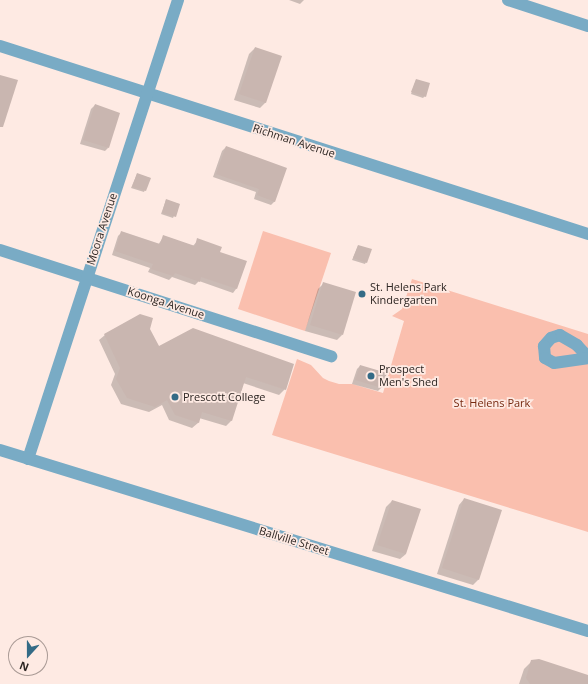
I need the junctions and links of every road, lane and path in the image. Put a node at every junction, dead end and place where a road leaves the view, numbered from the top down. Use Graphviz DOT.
graph roads {
  1 [pos="178,0"];
  2 [pos="508,0"];
  3 [pos="588,26"];
  4 [pos="0,46"];
  5 [pos="146,94"];
  6 [pos="588,234"];
  7 [pos="0,250"];
  8 [pos="86,278"];
  9 [pos="332,356"];
  10 [pos="0,450"];
  11 [pos="28,459"];
  12 [pos="588,631"];
  1 -- 5 [label="street, Moora Avenue"];
  2 -- 3 [label="street"];
  4 -- 5 [label="street, Richman Avenue"];
  5 -- 6 [label="street, Richman Avenue"];
  5 -- 8 [label="street, Moora Avenue"];
  7 -- 8 [label="street, Koonga Avenue"];
  8 -- 9 [label="street, Koonga Avenue"];
  8 -- 11 [label="street, Moora Avenue"];
  10 -- 11 [label="street, Ballville Street"];
  11 -- 12 [label="street, Ballville Street"];
}
